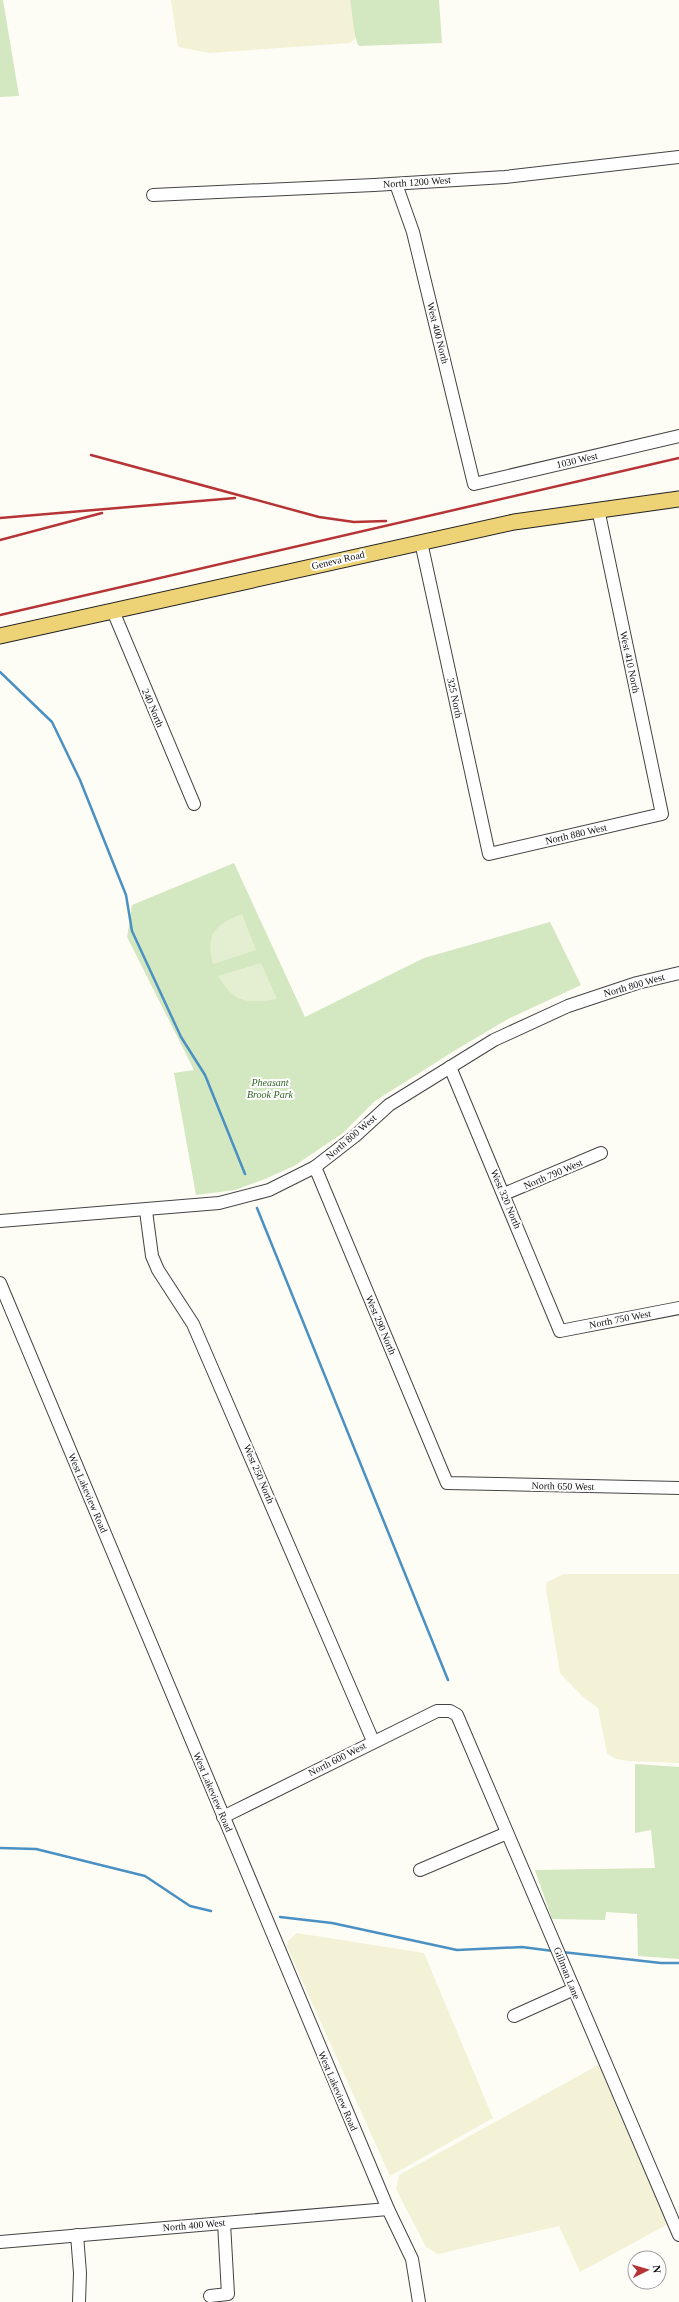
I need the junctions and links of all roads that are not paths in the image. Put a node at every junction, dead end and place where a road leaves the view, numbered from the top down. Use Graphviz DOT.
graph roads {
  1 [pos="679,157"];
  2 [pos="396,184"];
  3 [pos="153,195"];
  4 [pos="679,436"];
  5 [pos="474,484"];
  6 [pos="679,499"];
  7 [pos="598,509"];
  8 [pos="421,542"];
  9 [pos="113,611"];
  10 [pos="0,636"];
  11 [pos="194,804"];
  12 [pos="662,814"];
  13 [pos="489,854"];
  14 [pos="679,973"];
  15 [pos="450,1067"];
  16 [pos="601,1153"];
  17 [pos="315,1167"];
  18 [pos="504,1194"];
  19 [pos="146,1211"];
  20 [pos="0,1221"];
  21 [pos="0,1283"];
  22 [pos="679,1308"];
  23 [pos="560,1331"];
  24 [pos="447,1483"];
  25 [pos="679,1488"];
  26 [pos="453,1712"];
  27 [pos="373,1741"];
  28 [pos="223,1817"];
  29 [pos="507,1833"];
  30 [pos="420,1870"];
  31 [pos="574,1989"];
  32 [pos="514,2016"];
  33 [pos="388,2209"];
  34 [pos="224,2223"];
  35 [pos="77,2235"];
  36 [pos="679,2235"];
  37 [pos="0,2242"];
  38 [pos="210,2296"];
  39 [pos="79,2302"];
  40 [pos="419,2302"];
  1 -- 2 [label="street, North 1200 West"];
  2 -- 3 [label="street, North 1200 West"];
  2 -- 5 [label="street, West 400 North"];
  4 -- 5 [label="street, 1030 West"];
  6 -- 7 [label="main road, Geneva Road"];
  7 -- 8 [label="main road, Geneva Road"];
  7 -- 12 [label="street, West 410 North"];
  8 -- 9 [label="main road, Geneva Road"];
  8 -- 13 [label="street, 325 North"];
  9 -- 10 [label="main road, Geneva Road"];
  9 -- 11 [label="street, 240 North"];
  12 -- 13 [label="street, North 880 West"];
  14 -- 15 [label="street, North 800 West"];
  15 -- 17 [label="street, North 800 West"];
  15 -- 18 [label="street, West 320 North"];
  16 -- 18 [label="street, North 790 West"];
  17 -- 19 [label="street, North 800 West"];
  17 -- 24 [label="street, West 290 North"];
  18 -- 23 [label="street, West 320 North"];
  19 -- 20 [label="street, North 800 West"];
  19 -- 27 [label="street, West 250 North"];
  21 -- 28 [label="street, West Lakeview Road"];
  22 -- 23 [label="street, North 750 West"];
  24 -- 25 [label="street, North 650 West"];
  26 -- 27 [label="street, North 600 West"];
  26 -- 29 [label="street, Gillman Lane"];
  27 -- 28 [label="street, North 600 West"];
  28 -- 33 [label="street, West Lakeview Road"];
  29 -- 30 [label="street"];
  29 -- 31 [label="street, Gillman Lane"];
  31 -- 32 [label="street"];
  31 -- 36 [label="street, Gillman Lane"];
  33 -- 34 [label="street, North 400 West"];
  33 -- 40 [label="street, West Lakeview Road"];
  34 -- 35 [label="street, North 400 West"];
  34 -- 38 [label="street"];
  35 -- 37 [label="street, North 400 West"];
  35 -- 39 [label="street"];
}
